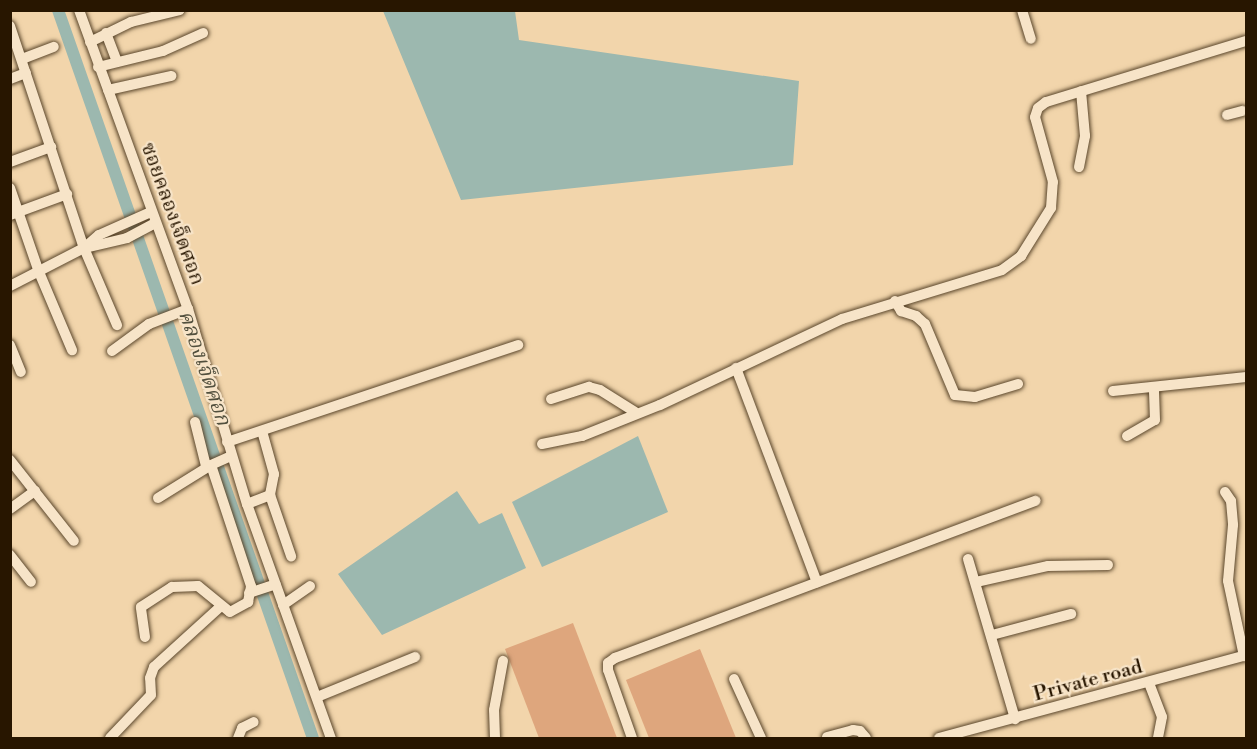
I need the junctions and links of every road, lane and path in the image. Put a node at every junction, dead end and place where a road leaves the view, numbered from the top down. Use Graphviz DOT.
graph roads {
  1 [pos="180,10"];
  2 [pos="1022,10"];
  3 [pos="79,11"];
  4 [pos="10,26"];
  5 [pos="106,33"];
  6 [pos="203,33"];
  7 [pos="1031,39"];
  8 [pos="1246,41"];
  9 [pos="90,42"];
  10 [pos="54,47"];
  11 [pos="22,59"];
  12 [pos="117,61"];
  13 [pos="98,67"];
  14 [pos="26,73"];
  15 [pos="171,76"];
  16 [pos="10,79"];
  17 [pos="108,90"];
  18 [pos="1081,91"];
  19 [pos="1242,111"];
  20 [pos="1227,115"];
  21 [pos="51,147"];
  22 [pos="10,162"];
  23 [pos="1079,167"];
  24 [pos="10,189"];
  25 [pos="67,194"];
  26 [pos="14,213"];
  27 [pos="151,221"];
  28 [pos="84,248"];
  29 [pos="39,272"];
  30 [pos="10,286"];
  31 [pos="895,301"];
  32 [pos="182,310"];
  33 [pos="117,325"];
  34 [pos="10,345"];
  35 [pos="518,345"];
  36 [pos="72,350"];
  37 [pos="112,351"];
  38 [pos="736,368"];
  39 [pos="21,372"];
  40 [pos="1246,377"];
  41 [pos="1018,384"];
  42 [pos="1154,388"];
  43 [pos="1113,391"];
  44 [pos="551,399"];
  45 [pos="635,412"];
  46 [pos="195,422"];
  47 [pos="262,431"];
  48 [pos="1127,436"];
  49 [pos="227,442"];
  50 [pos="543,444"];
  51 [pos="10,460"];
  52 [pos="217,462"];
  53 [pos="34,491"];
  54 [pos="1225,492"];
  55 [pos="270,495"];
  56 [pos="158,498"];
  57 [pos="1036,501"];
  58 [pos="247,504"];
  59 [pos="10,509"];
  60 [pos="74,541"];
  61 [pos="10,555"];
  62 [pos="291,556"];
  63 [pos="968,559"];
  64 [pos="1108,565"];
  65 [pos="31,582"];
  66 [pos="817,582"];
  67 [pos="976,582"];
  68 [pos="275,585"];
  69 [pos="310,586"];
  70 [pos="253,592"];
  71 [pos="283,605"];
  72 [pos="220,607"];
  73 [pos="1071,614"];
  74 [pos="992,635"];
  75 [pos="145,637"];
  76 [pos="1245,656"];
  77 [pos="415,657"];
  78 [pos="502,660"];
  79 [pos="734,679"];
  80 [pos="1149,683"];
  81 [pos="316,697"];
  82 [pos="1015,718"];
  83 [pos="254,722"];
  84 [pos="827,737"];
  85 [pos="110,738"];
  86 [pos="237,738"];
  87 [pos="331,738"];
  88 [pos="495,738"];
  89 [pos="632,738"];
  90 [pos="761,738"];
  91 [pos="866,738"];
  92 [pos="939,738"];
  93 [pos="1158,738"];
  1 -- 5 [label="street"];
  2 -- 7 [label="street"];
  3 -- 9 [label="street, ซอยคลองเจ็ดศอก"];
  4 -- 11 [label="street"];
  5 -- 9 [label="street"];
  5 -- 12 [label="street"];
  6 -- 12 [label="street"];
  8 -- 18 [label="street"];
  9 -- 13 [label="street, ซอยคลองเจ็ดศอก"];
  10 -- 11 [label="street"];
  11 -- 14 [label="street"];
  12 -- 13 [label="street"];
  13 -- 17 [label="street, ซอยคลองเจ็ดศอก"];
  14 -- 16 [label="street"];
  14 -- 21 [label="street"];
  15 -- 17 [label="street"];
  17 -- 27 [label="street, ซอยคลองเจ็ดศอก"];
  18 -- 23 [label="street"];
  18 -- 31 [label="street"];
  19 -- 20 [label="street"];
  21 -- 22 [label="street"];
  21 -- 25 [label="street"];
  24 -- 26 [label="street"];
  25 -- 26 [label="street"];
  25 -- 28 [label="street"];
  26 -- 29 [label="street"];
  27 -- 28 [label="street"];
  27 -- 28 [label="street"];
  27 -- 32 [label="street, ซอยคลองเจ็ดศอก"];
  28 -- 29 [label="street"];
  28 -- 33 [label="street"];
  29 -- 30 [label="street"];
  29 -- 36 [label="street"];
  31 -- 38 [label="street"];
  31 -- 41 [label="street"];
  32 -- 37 [label="street"];
  32 -- 49 [label="street, ซอยคลองเจ็ดศอก"];
  34 -- 39 [label="street"];
  35 -- 47 [label="street"];
  38 -- 45 [label="street"];
  38 -- 66 [label="street"];
  40 -- 42 [label="street"];
  42 -- 43 [label="street"];
  42 -- 48 [label="street"];
  44 -- 45 [label="street"];
  45 -- 50 [label="street"];
  46 -- 52 [label="street"];
  47 -- 49 [label="street"];
  47 -- 55 [label="street"];
  49 -- 52 [label="street, ซอยคลองเจ็ดศอก"];
  51 -- 53 [label="street"];
  52 -- 56 [label="street"];
  52 -- 58 [label="street, ซอยคลองเจ็ดศอก"];
  52 -- 70 [label="street"];
  53 -- 59 [label="street"];
  53 -- 60 [label="street"];
  54 -- 76 [label="street"];
  55 -- 58 [label="street"];
  55 -- 62 [label="street"];
  57 -- 66 [label="street"];
  58 -- 68 [label="street, ซอยคลองเจ็ดศอก"];
  61 -- 65 [label="street"];
  63 -- 67 [label="street"];
  64 -- 67 [label="street"];
  66 -- 89 [label="street"];
  67 -- 74 [label="street"];
  68 -- 70 [label="street"];
  68 -- 71 [label="street, ซอยคลองเจ็ดศอก"];
  69 -- 71 [label="street"];
  70 -- 72 [label="street"];
  71 -- 81 [label="street, ซอยคลองเจ็ดศอก"];
  72 -- 75 [label="street"];
  72 -- 85 [label="street"];
  73 -- 74 [label="street"];
  74 -- 82 [label="street"];
  76 -- 80 [label="street, Private road"];
  77 -- 81 [label="street"];
  78 -- 88 [label="street"];
  79 -- 90 [label="street"];
  80 -- 82 [label="street, Private road"];
  80 -- 93 [label="street"];
  81 -- 87 [label="street, ซอยคลองเจ็ดศอก"];
  82 -- 92 [label="street, Private road"];
  83 -- 86 [label="street"];
  84 -- 91 [label="street"];
}
